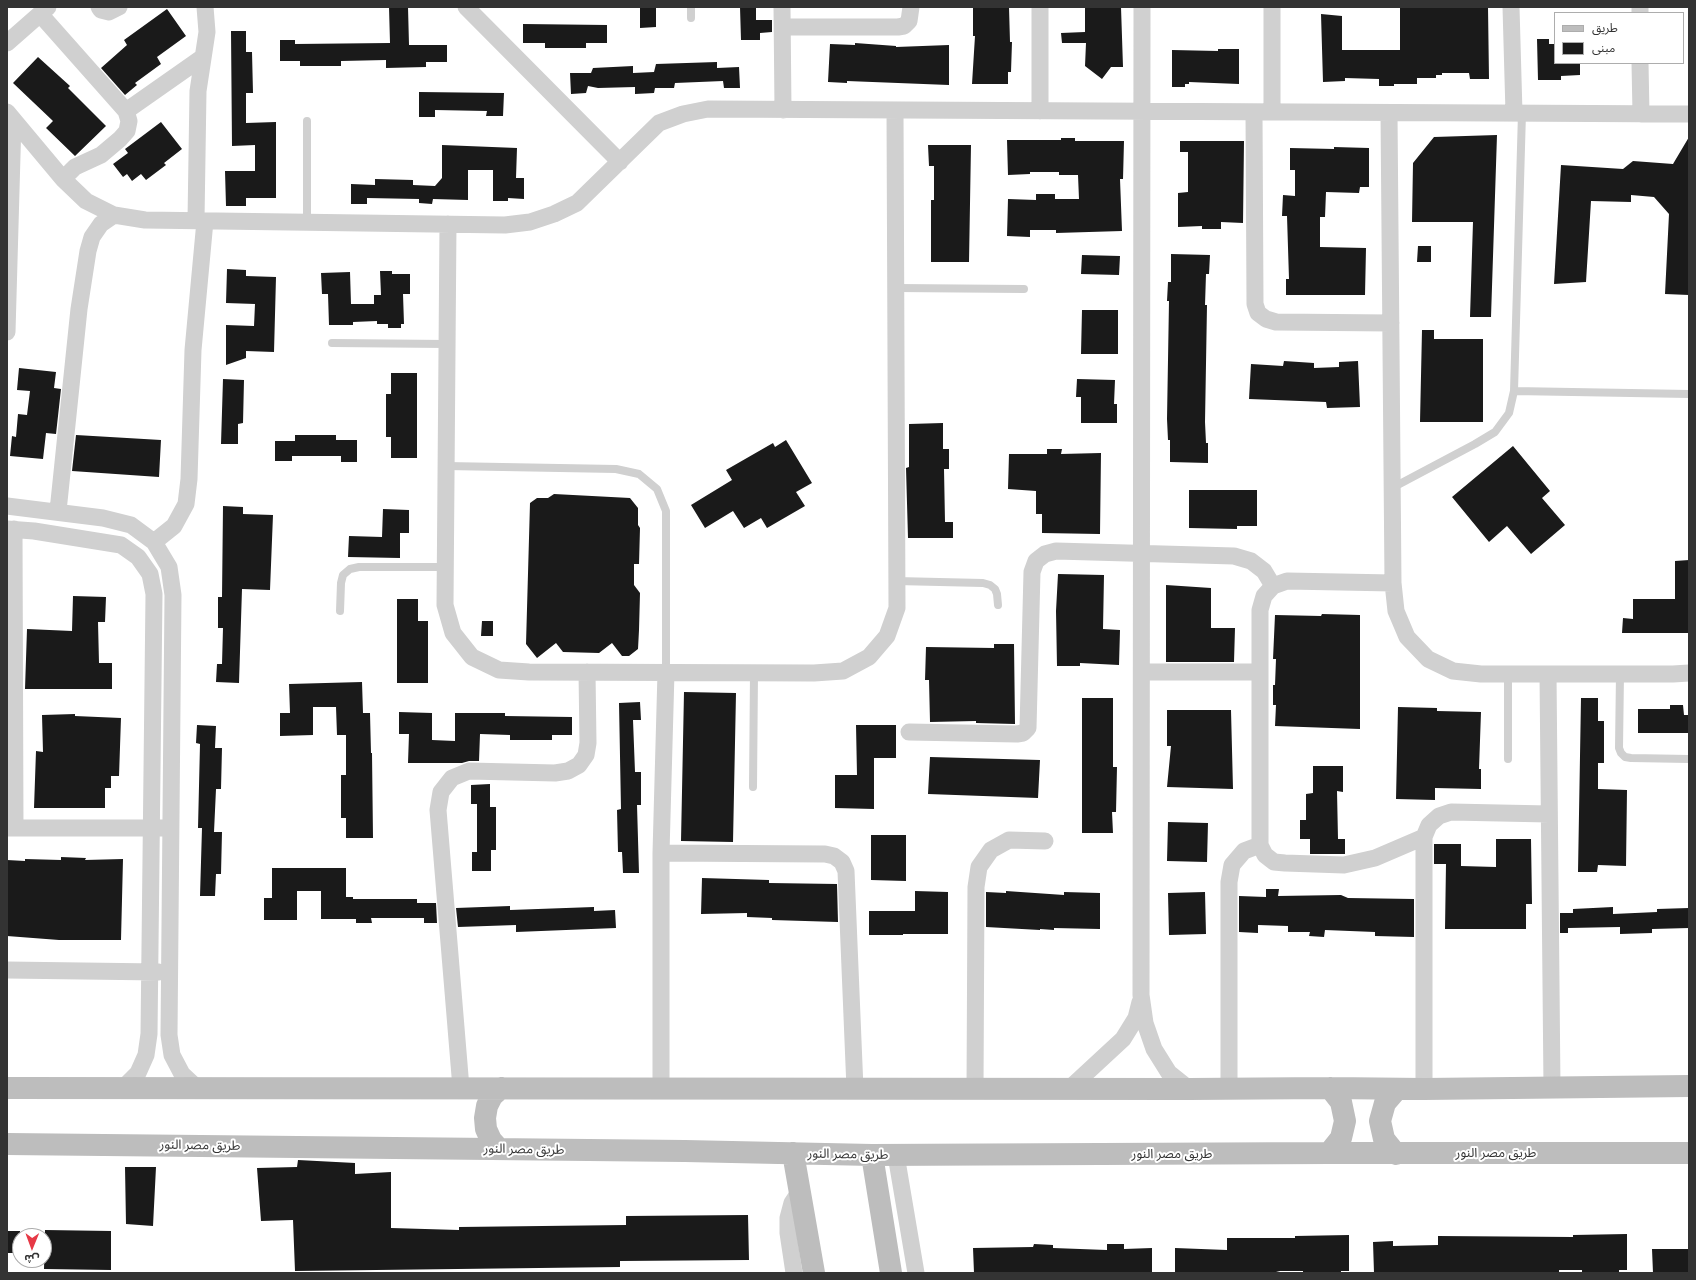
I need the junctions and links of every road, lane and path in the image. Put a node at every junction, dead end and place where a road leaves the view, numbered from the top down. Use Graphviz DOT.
graph roads {
  1 [pos="99,7"];
  2 [pos="119,7"];
  3 [pos="205,7"];
  4 [pos="466,7"];
  5 [pos="691,7"];
  6 [pos="782,7"];
  7 [pos="911,7"];
  8 [pos="1040,7"];
  9 [pos="1142,7"];
  10 [pos="1272,7"];
  11 [pos="1511,7"];
  12 [pos="44,10"];
  13 [pos="691,18"];
  14 [pos="783,27"];
  15 [pos="7,43"];
  16 [pos="203,57"];
  17 [pos="1640,64"];
  18 [pos="783,110"];
  19 [pos="895,110"];
  20 [pos="126,111"];
  21 [pos="1040,111"];
  22 [pos="1142,112"];
  23 [pos="1254,112"];
  24 [pos="1272,112"];
  25 [pos="1389,113"];
  26 [pos="1518,113"];
  27 [pos="1641,114"];
  28 [pos="1689,114"];
  29 [pos="10,116"];
  30 [pos="307,121"];
  31 [pos="620,162"];
  32 [pos="63,179"];
  33 [pos="114,215"];
  34 [pos="201,220"];
  35 [pos="307,222"];
  36 [pos="448,224"];
  37 [pos="8,269"];
  38 [pos="896,288"];
  39 [pos="1024,289"];
  40 [pos="1391,323"];
  41 [pos="7,332"];
  42 [pos="332,343"];
  43 [pos="447,344"];
  44 [pos="1514,391"];
  45 [pos="1689,394"];
  46 [pos="446,466"];
  47 [pos="1392,488"];
  48 [pos="7,506"];
  49 [pos="58,511"];
  50 [pos="11,529"];
  51 [pos="154,542"];
  52 [pos="1142,552"];
  53 [pos="445,567"];
  54 [pos="896,581"];
  55 [pos="1393,583"];
  56 [pos="1274,586"];
  57 [pos="998,606"];
  58 [pos="340,611"];
  59 [pos="587,672"];
  60 [pos="666,672"];
  61 [pos="1142,672"];
  62 [pos="1260,672"];
  63 [pos="754,673"];
  64 [pos="1689,673"];
  65 [pos="1508,674"];
  66 [pos="1548,674"];
  67 [pos="1620,674"];
  68 [pos="11,694"];
  69 [pos="909,732"];
  70 [pos="1508,759"];
  71 [pos="1689,759"];
  72 [pos="754,788"];
  73 [pos="1549,814"];
  74 [pos="11,828"];
  75 [pos="151,828"];
  76 [pos="171,828"];
  77 [pos="1424,837"];
  78 [pos="1045,841"];
  79 [pos="1260,845"];
  80 [pos="661,853"];
  81 [pos="7,970"];
  82 [pos="150,971"];
  83 [pos="170,972"];
  84 [pos="1141,996"];
  85 [pos="1689,1086"];
  86 [pos="7,1088"];
  87 [pos="123,1088"];
  88 [pos="197,1088"];
  89 [pos="461,1088"];
  90 [pos="501,1088"];
  91 [pos="1330,1088"];
  92 [pos="1552,1088"];
  93 [pos="661,1089"];
  94 [pos="855,1089"];
  95 [pos="975,1089"];
  96 [pos="1069,1089"];
  97 [pos="1189,1089"];
  98 [pos="1229,1089"];
  99 [pos="1424,1089"];
  100 [pos="1397,1090"];
  101 [pos="7,1144"];
  102 [pos="500,1149"];
  103 [pos="1329,1152"];
  104 [pos="793,1153"];
  105 [pos="1689,1153"];
  106 [pos="1396,1154"];
  107 [pos="872,1155"];
  108 [pos="896,1155"];
  109 [pos="800,1191"];
  110 [pos="794,1273"];
  111 [pos="814,1273"];
  112 [pos="891,1273"];
  113 [pos="916,1273"];
  1 -- 2 [label="street"];
  3 -- 16 [label="street"];
  4 -- 31 [label="street"];
  5 -- 13 [label="lane"];
  6 -- 14 [label="street"];
  7 -- 14 [label="street"];
  8 -- 21 [label="street"];
  9 -- 22 [label="street"];
  10 -- 24 [label="street"];
  11 -- 26 [label="street"];
  12 -- 15 [label="street"];
  12 -- 20 [label="street"];
  14 -- 18 [label="street"];
  16 -- 20 [label="street"];
  16 -- 34 [label="street"];
  17 -- 27 [label="street"];
  18 -- 19 [label="street"];
  18 -- 31 [label="street"];
  19 -- 21 [label="street"];
  19 -- 38 [label="street"];
  20 -- 32 [label="street"];
  21 -- 22 [label="street"];
  22 -- 23 [label="street"];
  22 -- 52 [label="street"];
  23 -- 24 [label="street"];
  23 -- 40 [label="street"];
  24 -- 25 [label="street"];
  25 -- 26 [label="street"];
  25 -- 40 [label="street"];
  26 -- 27 [label="street"];
  26 -- 44 [label="lane"];
  27 -- 28 [label="street"];
  29 -- 32 [label="street"];
  29 -- 37 [label="street"];
  30 -- 35 [label="lane"];
  31 -- 36 [label="street"];
  32 -- 33 [label="street"];
  33 -- 34 [label="street"];
  33 -- 49 [label="street"];
  34 -- 35 [label="street"];
  34 -- 51 [label="street"];
  35 -- 36 [label="street"];
  36 -- 43 [label="street"];
  37 -- 41 [label="street"];
  38 -- 39 [label="lane"];
  38 -- 54 [label="street"];
  40 -- 47 [label="street"];
  42 -- 43 [label="lane"];
  43 -- 46 [label="street"];
  44 -- 45 [label="lane"];
  44 -- 47 [label="lane"];
  46 -- 53 [label="street"];
  46 -- 60 [label="lane"];
  47 -- 55 [label="street"];
  48 -- 49 [label="street"];
  49 -- 51 [label="street"];
  50 -- 68 [label="street"];
  50 -- 75 [label="street"];
  51 -- 76 [label="street"];
  52 -- 56 [label="street"];
  52 -- 61 [label="street"];
  52 -- 69 [label="street"];
  53 -- 58 [label="lane"];
  53 -- 59 [label="street"];
  54 -- 57 [label="lane"];
  54 -- 63 [label="street"];
  55 -- 56 [label="street"];
  55 -- 65 [label="street"];
  56 -- 62 [label="street"];
  59 -- 60 [label="street"];
  59 -- 89 [label="street"];
  60 -- 63 [label="street"];
  60 -- 80 [label="street"];
  61 -- 62 [label="street"];
  61 -- 84 [label="street"];
  62 -- 79 [label="street"];
  63 -- 72 [label="lane"];
  64 -- 67 [label="street"];
  65 -- 66 [label="street"];
  65 -- 70 [label="lane"];
  66 -- 67 [label="street"];
  66 -- 73 [label="street"];
  67 -- 71 [label="lane"];
  68 -- 74 [label="street"];
  73 -- 77 [label="street"];
  73 -- 92 [label="street"];
  74 -- 75 [label="street"];
  75 -- 76 [label="street"];
  75 -- 82 [label="street"];
  76 -- 83 [label="street"];
  77 -- 79 [label="street"];
  77 -- 99 [label="street"];
  78 -- 95 [label="street"];
  79 -- 98 [label="street"];
  80 -- 93 [label="street"];
  80 -- 94 [label="street"];
  81 -- 82 [label="street"];
  82 -- 83 [label="street"];
  82 -- 87 [label="street"];
  83 -- 88 [label="street"];
  84 -- 96 [label="street"];
  84 -- 97 [label="street"];
  85 -- 92 [label="street"];
  86 -- 87 [label="street"];
  87 -- 88 [label="street"];
  88 -- 89 [label="street"];
  89 -- 90 [label="street"];
  90 -- 93 [label="street"];
  90 -- 102 [label="street"];
  91 -- 98 [label="street"];
  91 -- 100 [label="street"];
  91 -- 103 [label="street"];
  92 -- 99 [label="street"];
  93 -- 94 [label="street"];
  94 -- 95 [label="street"];
  95 -- 96 [label="street"];
  96 -- 97 [label="street"];
  97 -- 98 [label="street"];
  99 -- 100 [label="street"];
  100 -- 106 [label="street"];
  101 -- 102 [label="street, طريق مصر النور"];
  102 -- 104 [label="street, طريق مصر النور"];
  103 -- 106 [label="street, طريق مصر النور"];
  103 -- 108 [label="street, طريق مصر النور"];
  104 -- 107 [label="street, طريق مصر النور"];
  104 -- 109 [label="street"];
  105 -- 106 [label="street, طريق مصر النور"];
  107 -- 108 [label="street, طريق مصر النور"];
  107 -- 112 [label="street"];
  108 -- 113 [label="street"];
  109 -- 110 [label="street"];
  109 -- 111 [label="street"];
}
